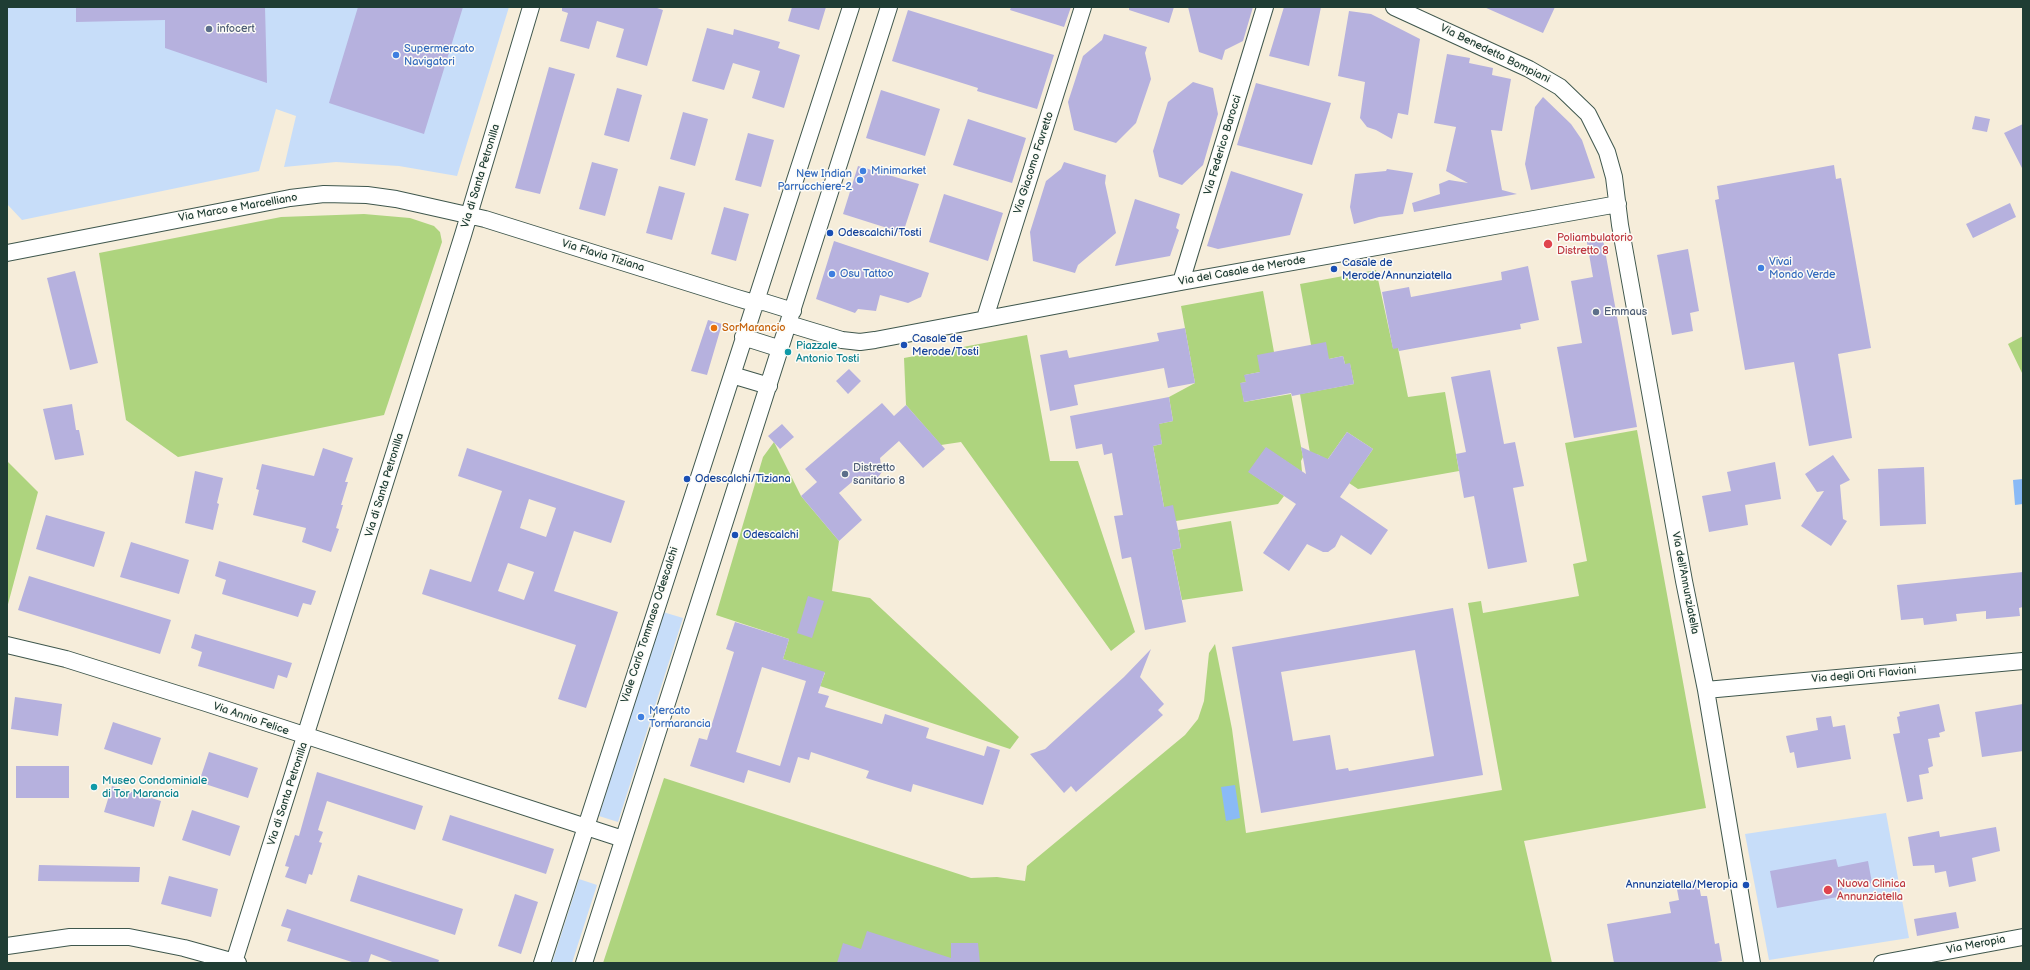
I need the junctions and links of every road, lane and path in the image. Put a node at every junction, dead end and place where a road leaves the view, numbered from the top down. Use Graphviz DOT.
graph roads {
  1 [pos="531,7"];
  2 [pos="851,7"];
  3 [pos="889,7"];
  4 [pos="1083,7"];
  5 [pos="1265,7"];
  6 [pos="1394,7"];
  7 [pos="1618,204"];
  8 [pos="469,216"];
  9 [pos="7,253"];
  10 [pos="1181,282"];
  11 [pos="754,303"];
  12 [pos="791,317"];
  13 [pos="985,318"];
  14 [pos="743,337"];
  15 [pos="781,349"];
  16 [pos="732,375"];
  17 [pos="769,386"];
  18 [pos="7,645"];
  19 [pos="2023,660"];
  20 [pos="1706,690"];
  21 [pos="306,737"];
  22 [pos="585,826"];
  23 [pos="623,839"];
  24 [pos="2023,937"];
  25 [pos="7,946"];
  26 [pos="236,962"];
  27 [pos="542,963"];
  28 [pos="584,963"];
  29 [pos="1752,963"];
  30 [pos="1882,963"];
  1 -- 8 [label="street, Via di Santa Petronilla"];
  2 -- 11 [label="street"];
  3 -- 12 [label="street"];
  4 -- 13 [label="street, Via Giacomo Favretto"];
  5 -- 10 [label="street, Via Federico Barocci"];
  6 -- 7 [label="street, Via Benedetto Bompiani"];
  7 -- 10 [label="street, Via del Casale de Merode"];
  7 -- 20 [label="street, Via dell'Annunziatella"];
  8 -- 9 [label="street, Via Marco e Marcelliano"];
  8 -- 11 [label="street, Via Flavia Tiziana"];
  8 -- 21 [label="street, Via di Santa Petronilla"];
  10 -- 13 [label="street, Via del Casale de Merode"];
  11 -- 12 [label="street"];
  11 -- 14 [label="street"];
  12 -- 13 [label="street, Via del Casale de Merode"];
  12 -- 15 [label="street"];
  14 -- 15 [label="street"];
  14 -- 16 [label="street"];
  15 -- 17 [label="street"];
  16 -- 17 [label="street"];
  16 -- 22 [label="street, Viale Carlo Tommaso Odescalchi"];
  17 -- 23 [label="street"];
  18 -- 21 [label="street, Via Annio Felice"];
  19 -- 20 [label="street, Via degli Orti Flaviani"];
  20 -- 29 [label="street, Via dell'Annunziatella"];
  21 -- 22 [label="street, Via Annio Felice"];
  21 -- 26 [label="street, Via di Santa Petronilla"];
  22 -- 23 [label="street"];
  22 -- 27 [label="street, Viale Carlo Tommaso Odescalchi"];
  23 -- 28 [label="street"];
  24 -- 30 [label="street, Via Meropia"];
  25 -- 26 [label="street"];
}
